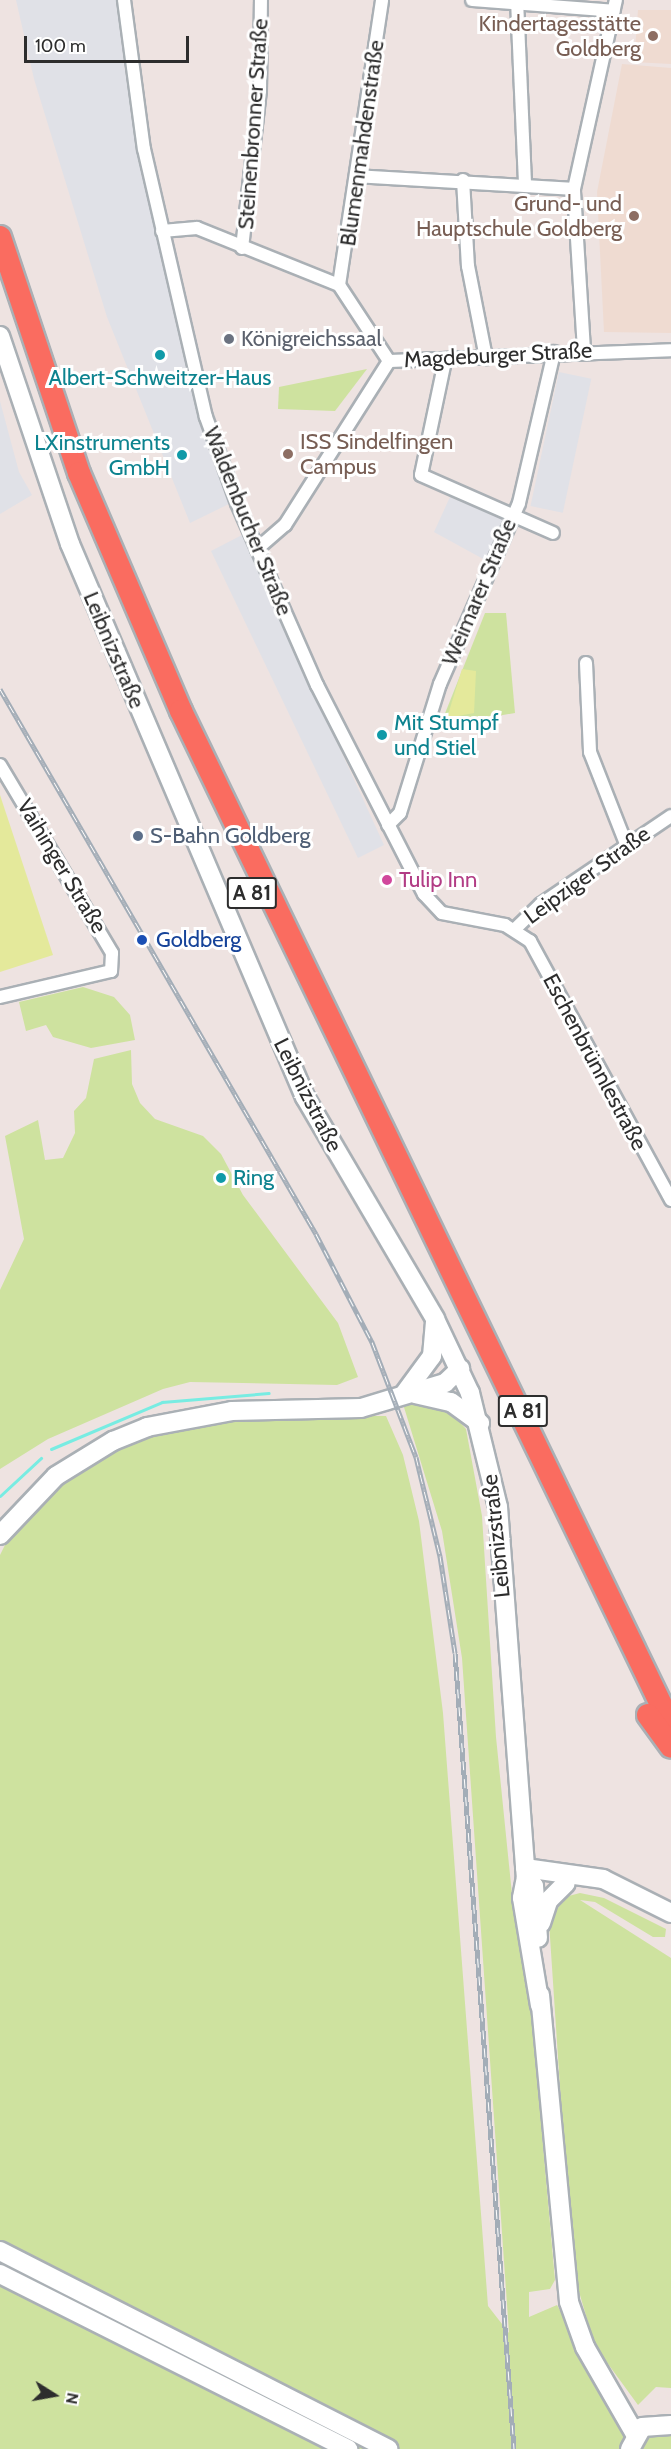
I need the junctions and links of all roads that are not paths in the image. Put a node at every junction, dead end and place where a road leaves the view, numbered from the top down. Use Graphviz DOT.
graph roads {
  1 [pos="123,0"];
  2 [pos="261,0"];
  3 [pos="382,0"];
  4 [pos="472,0"];
  5 [pos="517,2"];
  6 [pos="615,5"];
  7 [pos="356,176"];
  8 [pos="463,180"];
  9 [pos="525,182"];
  10 [pos="574,189"];
  11 [pos="162,231"];
  12 [pos="0,237"];
  13 [pos="242,248"];
  14 [pos="0,273"];
  15 [pos="339,285"];
  16 [pos="0,336"];
  17 [pos="584,350"];
  18 [pos="671,350"];
  19 [pos="554,352"];
  20 [pos="486,358"];
  21 [pos="389,361"];
  22 [pos="445,361"];
  23 [pos="512,514"];
  24 [pos="553,532"];
  25 [pos="257,549"];
  26 [pos="586,663"];
  27 [pos="0,765"];
  28 [pos="671,816"];
  29 [pos="388,825"];
  30 [pos="626,844"];
  31 [pos="434,908"];
  32 [pos="515,929"];
  33 [pos="0,998"];
  34 [pos="669,1194"];
  35 [pos="435,1319"];
  36 [pos="460,1369"];
  37 [pos="420,1379"];
  38 [pos="404,1394"];
  39 [pos="480,1423"];
  40 [pos="0,1535"];
  41 [pos="671,1725"];
  42 [pos="671,1747"];
  43 [pos="525,1873"];
  44 [pos="592,1877"];
  45 [pos="566,1883"];
  46 [pos="671,1913"];
  47 [pos="539,1948"];
  48 [pos="540,2006"];
  49 [pos="0,2251"];
  50 [pos="0,2274"];
  51 [pos="671,2425"];
  52 [pos="638,2436"];
  53 [pos="348,2449"];
  54 [pos="389,2449"];
  1 -- 11 [label="street, Waldenbucher Straße"];
  2 -- 13 [label="street, Steinenbronner Straße"];
  3 -- 7 [label="street, Blumenmahdenstraße"];
  4 -- 5 [label="street"];
  5 -- 6 [label="street"];
  5 -- 9 [label="street"];
  6 -- 10 [label="street"];
  7 -- 8 [label="street"];
  7 -- 15 [label="street, Blumenmahdenstraße"];
  8 -- 9 [label="street"];
  8 -- 20 [label="street"];
  9 -- 10 [label="street"];
  10 -- 17 [label="street"];
  11 -- 13 [label="street"];
  11 -- 25 [label="street, Waldenbucher Straße"];
  12 -- 41 [label="highway, A 81"];
  13 -- 15 [label="street"];
  14 -- 42 [label="highway, A 81"];
  15 -- 21 [label="street, Magdeburger Straße"];
  16 -- 35 [label="street, Leibnizstraße"];
  17 -- 18 [label="street, Magdeburger Straße"];
  17 -- 19 [label="street, Magdeburger Straße"];
  19 -- 20 [label="street, Magdeburger Straße"];
  19 -- 23 [label="street, Weimarer Straße"];
  20 -- 22 [label="street, Magdeburger Straße"];
  21 -- 22 [label="street, Magdeburger Straße"];
  21 -- 25 [label="street"];
  22 -- 23 [label="street"];
  23 -- 24 [label="street"];
  23 -- 29 [label="street, Weimarer Straße"];
  25 -- 29 [label="street, Waldenbucher Straße"];
  26 -- 30 [label="street"];
  27 -- 33 [label="street, Vaihinger Straße"];
  28 -- 30 [label="street, Leipziger Straße"];
  29 -- 31 [label="street, Waldenbucher Straße"];
  30 -- 32 [label="street, Leipziger Straße"];
  31 -- 32 [label="street, Leipziger Straße"];
  32 -- 34 [label="street, Eschenbrünnlestraße"];
  35 -- 36 [label="street, Leibnizstraße"];
  35 -- 37 [label="street"];
  36 -- 37 [label="street"];
  36 -- 38 [label="street"];
  36 -- 39 [label="street, Leibnizstraße"];
  37 -- 38 [label="street"];
  38 -- 39 [label="street"];
  38 -- 40 [label="street"];
  39 -- 43 [label="street, Leibnizstraße"];
  43 -- 44 [label="street"];
  43 -- 45 [label="street"];
  43 -- 47 [label="street"];
  43 -- 48 [label="street"];
  44 -- 45 [label="street"];
  44 -- 46 [label="street"];
  45 -- 47 [label="street"];
  47 -- 48 [label="street"];
  48 -- 52 [label="street"];
  49 -- 54 [label="street"];
  50 -- 53 [label="street"];
  51 -- 52 [label="street"];
}
